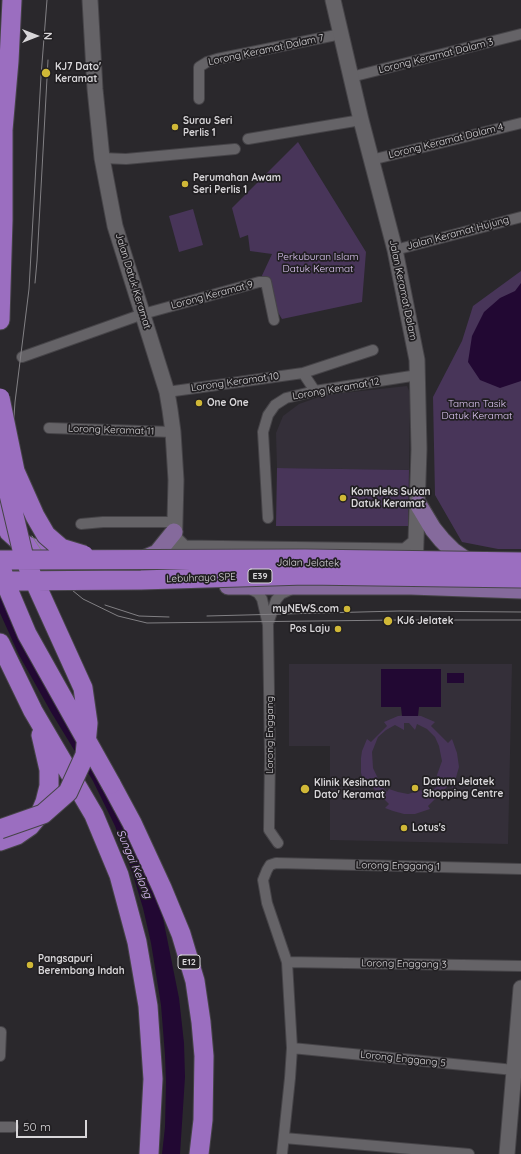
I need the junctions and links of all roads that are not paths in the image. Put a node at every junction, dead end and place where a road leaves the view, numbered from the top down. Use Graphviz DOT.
graph roads {
  1 [pos="12,0"];
  2 [pos="90,0"];
  3 [pos="333,0"];
  4 [pos="341,34"];
  5 [pos="521,34"];
  6 [pos="351,78"];
  7 [pos="199,99"];
  8 [pos="361,120"];
  9 [pos="521,123"];
  10 [pos="2,138"];
  11 [pos="248,139"];
  12 [pos="235,149"];
  13 [pos="102,158"];
  14 [pos="371,160"];
  15 [pos="521,217"];
  16 [pos="394,250"];
  17 [pos="143,314"];
  18 [pos="0,320"];
  19 [pos="274,320"];
  20 [pos="373,350"];
  21 [pos="22,358"];
  22 [pos="303,373"];
  23 [pos="418,375"];
  24 [pos="315,391"];
  25 [pos="167,392"];
  26 [pos="0,398"];
  27 [pos="0,428"];
  28 [pos="49,428"];
  29 [pos="173,432"];
  30 [pos="0,499"];
  31 [pos="418,504"];
  32 [pos="268,518"];
  33 [pos="81,524"];
  34 [pos="174,531"];
  35 [pos="416,542"];
  36 [pos="77,557"];
  37 [pos="0,559"];
  38 [pos="305,559"];
  39 [pos="138,560"];
  40 [pos="174,560"];
  41 [pos="521,562"];
  42 [pos="415,564"];
  43 [pos="0,565"];
  44 [pos="478,567"];
  45 [pos="521,567"];
  46 [pos="0,580"];
  47 [pos="141,580"];
  48 [pos="242,586"];
  49 [pos="305,586"];
  50 [pos="0,587"];
  51 [pos="201,587"];
  52 [pos="414,587"];
  53 [pos="519,588"];
  54 [pos="268,625"];
  55 [pos="0,643"];
  56 [pos="33,711"];
  57 [pos="0,829"];
  58 [pos="0,841"];
  59 [pos="278,843"];
  60 [pos="521,869"];
  61 [pos="287,962"];
  62 [pos="521,966"];
  63 [pos="521,988"];
  64 [pos="520,1013"];
  65 [pos="1,1032"];
  66 [pos="292,1048"];
  67 [pos="0,1056"];
  68 [pos="514,1070"];
  69 [pos="0,1127"];
  70 [pos="13,1127"];
  71 [pos="284,1138"];
  72 [pos="149,1154"];
  73 [pos="198,1154"];
  74 [pos="282,1154"];
  75 [pos="469,1154"];
  76 [pos="507,1154"];
  1 -- 10 [label="highway"];
  2 -- 13 [label="street, Jalan Datuk Keramat"];
  3 -- 4 [label="street, Jalan Keramat Dalam"];
  4 -- 6 [label="street, Jalan Keramat Dalam"];
  4 -- 7 [label="street, Lorong Keramat Dalam 7"];
  5 -- 6 [label="street, Lorong Keramat Dalam 3"];
  6 -- 8 [label="street, Jalan Keramat Dalam"];
  8 -- 11 [label="street"];
  8 -- 14 [label="street, Jalan Keramat Dalam"];
  9 -- 14 [label="street, Lorong Keramat Dalam 4"];
  10 -- 18 [label="highway"];
  12 -- 13 [label="street"];
  13 -- 17 [label="street, Jalan Datuk Keramat"];
  14 -- 16 [label="street, Jalan Keramat Dalam"];
  15 -- 16 [label="street, Jalan Keramat Hujung"];
  16 -- 23 [label="street, Jalan Keramat Dalam"];
  17 -- 19 [label="street, Lorong Keramat 9"];
  17 -- 21 [label="street"];
  17 -- 25 [label="street, Jalan Datuk Keramat"];
  20 -- 22 [label="street, Lorong Keramat 10"];
  22 -- 24 [label="street"];
  22 -- 25 [label="street, Lorong Keramat 10"];
  23 -- 24 [label="street, Lorong Keramat 12"];
  23 -- 31 [label="street, Jalan Keramat Dalam"];
  24 -- 32 [label="street, Lorong Keramat 12"];
  25 -- 29 [label="street, Jalan Datuk Keramat"];
  26 -- 38 [label="highway, bridge"];
  27 -- 57 [label="highway, bridge"];
  28 -- 29 [label="street, Lorong Keramat 11"];
  29 -- 34 [label="street, Jalan Datuk Keramat"];
  30 -- 36 [label="highway"];
  31 -- 35 [label="street, Jalan Keramat Dalam"];
  31 -- 44 [label="main road"];
  33 -- 34 [label="street"];
  34 -- 35 [label="street"];
  34 -- 39 [label="main road"];
  34 -- 40 [label="street, Jalan Datuk Keramat"];
  35 -- 42 [label="street, Jalan Keramat Dalam"];
  36 -- 37 [label="main road, Jalan Jelatek, bridge"];
  36 -- 39 [label="main road, Jalan Jelatek"];
  37 -- 38 [label="highway, Lebuhraya SPE / E39, bridge"];
  38 -- 41 [label="highway, Lebuhraya SPE / E39, bridge"];
  39 -- 40 [label="main road, Jalan Jelatek"];
  40 -- 42 [label="main road, Jalan Jelatek"];
  40 -- 51 [label="main road"];
  42 -- 44 [label="main road, Jalan Jelatek"];
  42 -- 52 [label="street, Jalan Keramat Dalam"];
  43 -- 73 [label="highway, E12, bridge"];
  44 -- 45 [label="main road, Jalan Jelatek"];
  46 -- 47 [label="highway, Lebuhraya SPE / E39, bridge"];
  46 -- 51 [label="main road, bridge"];
  47 -- 50 [label="highway, bridge"];
  47 -- 53 [label="highway, Lebuhraya SPE / E39, bridge"];
  48 -- 49 [label="main road"];
  48 -- 51 [label="main road"];
  48 -- 54 [label="street, Lorong Enggang"];
  49 -- 52 [label="main road"];
  49 -- 54 [label="street, Lorong Enggang"];
  52 -- 53 [label="main road"];
  54 -- 59 [label="street, Lorong Enggang"];
  55 -- 56 [label="highway"];
  56 -- 58 [label="highway, bridge"];
  56 -- 72 [label="highway"];
  60 -- 61 [label="street, Lorong Enggang 1"];
  61 -- 62 [label="street, Lorong Enggang 3"];
  61 -- 66 [label="street"];
  63 -- 64 [label="street"];
  64 -- 68 [label="street"];
  65 -- 67 [label="street"];
  66 -- 68 [label="street, Lorong Enggang 5"];
  66 -- 71 [label="street"];
  68 -- 76 [label="street"];
  69 -- 70 [label="street"];
  71 -- 74 [label="street"];
  71 -- 75 [label="street"];
}
